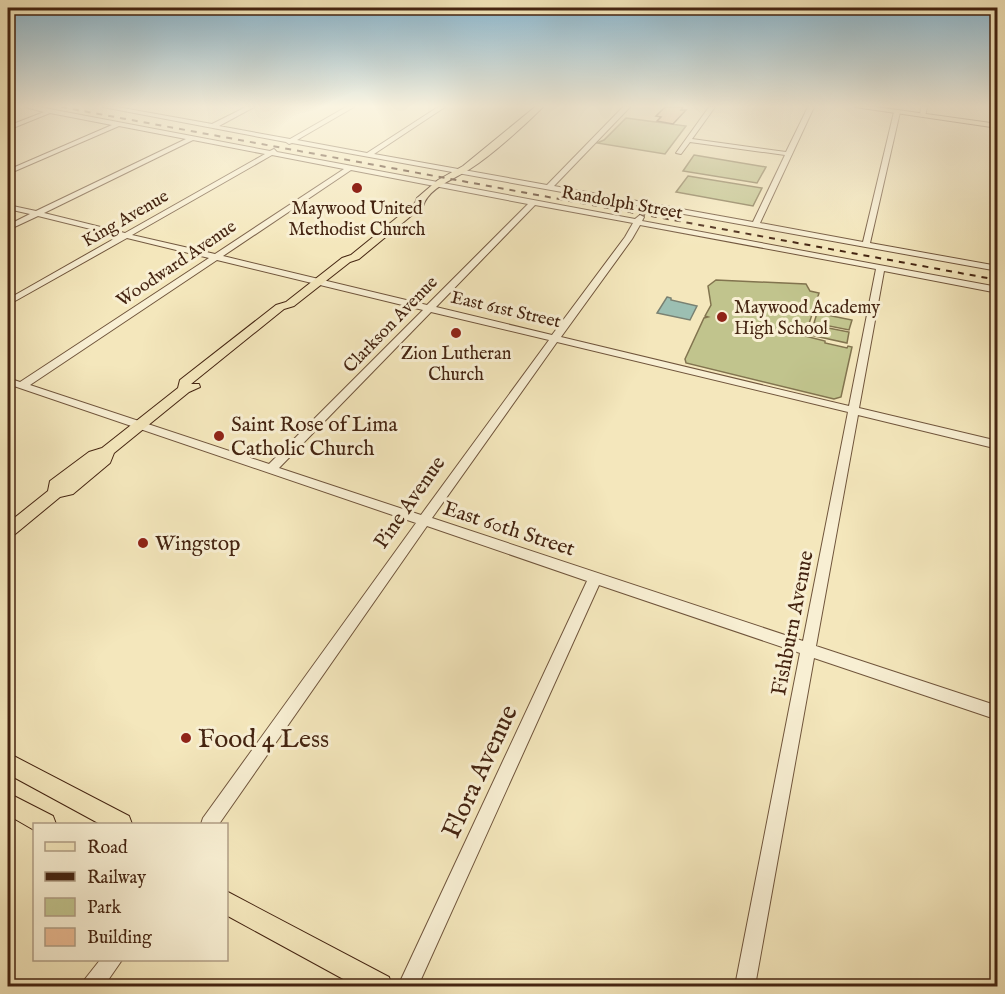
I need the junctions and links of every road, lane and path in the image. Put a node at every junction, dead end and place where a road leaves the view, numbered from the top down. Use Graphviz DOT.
graph roads {
  1 [pos="51,153"];
  2 [pos="161,153"];
  3 [pos="271,153"];
  4 [pos="273,153"];
  5 [pos="359,153"];
  6 [pos="470,153"];
  7 [pos="484,153"];
  8 [pos="582,153"];
  9 [pos="784,153"];
  10 [pos="887,153"];
  11 [pos="788,154"];
  12 [pos="368,155"];
  13 [pos="350,168"];
  14 [pos="455,171"];
  15 [pos="8,172"];
  16 [pos="439,184"];
  17 [pos="548,188"];
  18 [pos="533,202"];
  19 [pos="644,205"];
  20 [pos="8,207"];
  21 [pos="37,214"];
  22 [pos="638,222"];
  23 [pos="755,225"];
  24 [pos="8,228"];
  25 [pos="125,235"];
  26 [pos="866,245"];
  27 [pos="214,257"];
  28 [pos="880,268"];
  29 [pos="998,269"];
  30 [pos="320,280"];
  31 [pos="998,290"];
  32 [pos="8,302"];
  33 [pos="429,308"];
  34 [pos="557,338"];
  35 [pos="8,381"];
  36 [pos="21,386"];
  37 [pos="854,411"];
  38 [pos="140,425"];
  39 [pos="998,445"];
  40 [pos="271,469"];
  41 [pos="425,521"];
  42 [pos="8,531"];
  43 [pos="595,578"];
  44 [pos="808,649"];
  45 [pos="998,713"];
  46 [pos="8,763"];
  47 [pos="8,804"];
  48 [pos="41,823"];
  49 [pos="117,823"];
  50 [pos="210,823"];
  51 [pos="228,903"];
  52 [pos="111,961"];
  53 [pos="92,987"];
  54 [pos="380,987"];
  55 [pos="408,987"];
  56 [pos="745,987"];
  1 -- 15 [label="street"];
  2 -- 21 [label="street"];
  3 -- 25 [label="street, King Avenue"];
  4 -- 13 [label="street, Randolph Street"];
  5 -- 12 [label="street, Randolph Street"];
  6 -- 14 [label="main road"];
  7 -- 14 [label="main road"];
  8 -- 17 [label="street"];
  9 -- 11 [label="street"];
  10 -- 26 [label="street"];
  11 -- 23 [label="street"];
  12 -- 14 [label="street, Randolph Street"];
  13 -- 16 [label="street, Randolph Street"];
  13 -- 27 [label="street, Woodward Avenue"];
  14 -- 16 [label="main road"];
  14 -- 17 [label="street, Randolph Street"];
  16 -- 18 [label="street, Randolph Street"];
  16 -- 30 [label="main road"];
  17 -- 19 [label="street, Randolph Street"];
  18 -- 22 [label="street, Randolph Street"];
  18 -- 33 [label="street, Clarkson Avenue"];
  19 -- 22 [label="street, Pine Avenue"];
  19 -- 23 [label="street, Randolph Street"];
  20 -- 21 [label="street, East 61st Street"];
  21 -- 24 [label="street"];
  21 -- 25 [label="street, East 61st Street"];
  22 -- 28 [label="street, Randolph Street"];
  22 -- 34 [label="street, Pine Avenue"];
  23 -- 26 [label="street, Randolph Street"];
  25 -- 27 [label="street, East 61st Street"];
  25 -- 32 [label="street, King Avenue"];
  26 -- 29 [label="street, Randolph Street"];
  27 -- 30 [label="street, East 61st Street"];
  27 -- 36 [label="street, Woodward Avenue"];
  28 -- 31 [label="street, Randolph Street"];
  28 -- 37 [label="street, Fishburn Avenue"];
  30 -- 33 [label="street, East 61st Street"];
  30 -- 38 [label="main road"];
  33 -- 34 [label="street, East 61st Street"];
  33 -- 40 [label="street, Clarkson Avenue"];
  34 -- 37 [label="street, East 61st Street"];
  34 -- 41 [label="street, Pine Avenue"];
  35 -- 36 [label="street, East 60th Street"];
  36 -- 38 [label="street, East 60th Street"];
  37 -- 39 [label="street, East 61st Street"];
  37 -- 44 [label="street, Fishburn Avenue"];
  38 -- 40 [label="street, East 60th Street"];
  38 -- 42 [label="main road"];
  40 -- 41 [label="street, East 60th Street"];
  41 -- 43 [label="street, East 60th Street"];
  41 -- 50 [label="street, Pine Avenue"];
  43 -- 44 [label="street, East 60th Street"];
  43 -- 55 [label="street, Flora Avenue"];
  44 -- 45 [label="street, East 60th Street"];
  44 -- 56 [label="street, Fishburn Avenue"];
  46 -- 49 [label="main road"];
  47 -- 48 [label="main road"];
  51 -- 54 [label="main road"];
  52 -- 53 [label="street"];
}
